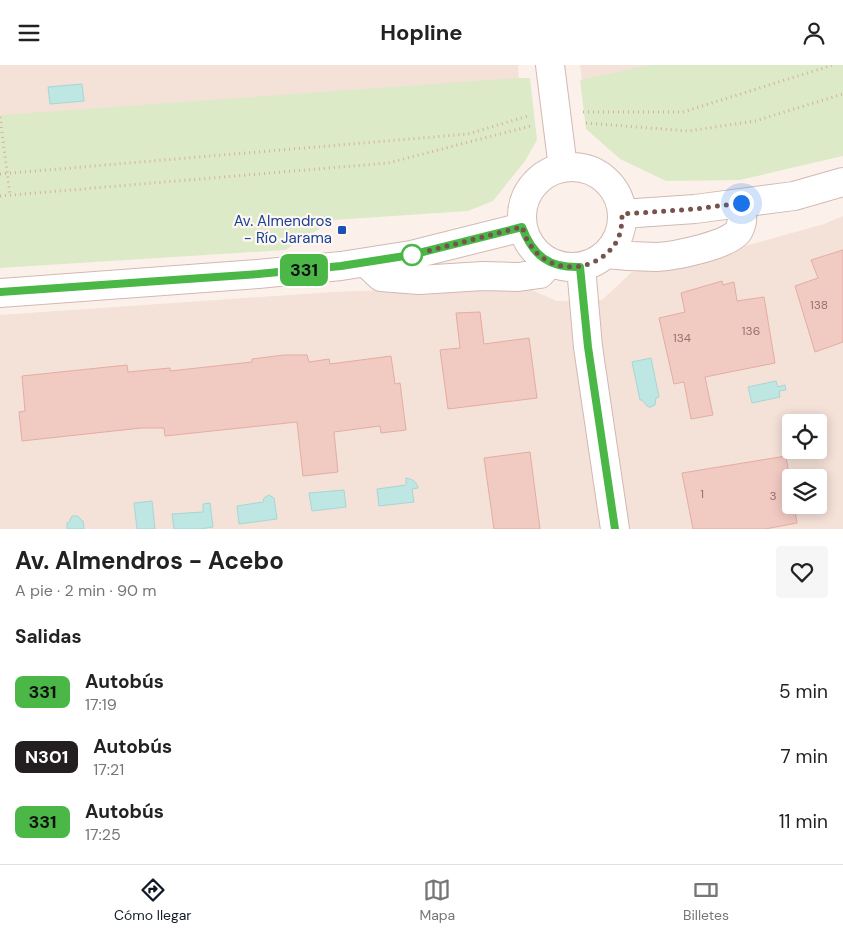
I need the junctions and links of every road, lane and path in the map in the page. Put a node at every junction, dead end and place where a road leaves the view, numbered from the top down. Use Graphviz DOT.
graph roads {
  1 [pos="550,65"];
  2 [pos="833,65"];
  3 [pos="843,94"];
  4 [pos="579,112"];
  5 [pos="530,115"];
  6 [pos="0,117"];
  7 [pos="580,122"];
  8 [pos="531,126"];
  9 [pos="563,168"];
  10 [pos="0,174"];
  11 [pos="7,174"];
  12 [pos="843,183"];
  13 [pos="10,195"];
  14 [pos="0,196"];
  15 [pos="741,203"];
  16 [pos="622,214"];
  17 [pos="522,227"];
  18 [pos="607,254"];
  19 [pos="366,263"];
  20 [pos="550,263"];
  21 [pos="580,267"];
  22 [pos="0,293"];
  23 [pos="615,529"];
  1 -- 9 [label="street"];
  2 -- 4 [label="path"];
  3 -- 7 [label="path"];
  5 -- 11 [label="path"];
  6 -- 11 [label="path"];
  8 -- 13 [label="path"];
  9 -- 16 [label="street"];
  9 -- 17 [label="street"];
  10 -- 11 [label="path"];
  11 -- 13 [label="path"];
  12 -- 15 [label="street"];
  13 -- 14 [label="path"];
  15 -- 16 [label="street"];
  15 -- 18 [label="street"];
  16 -- 18 [label="street"];
  17 -- 19 [label="street"];
  17 -- 20 [label="street"];
  18 -- 21 [label="street"];
  19 -- 20 [label="street"];
  19 -- 22 [label="street"];
  20 -- 21 [label="street"];
  21 -- 23 [label="street"];
}
